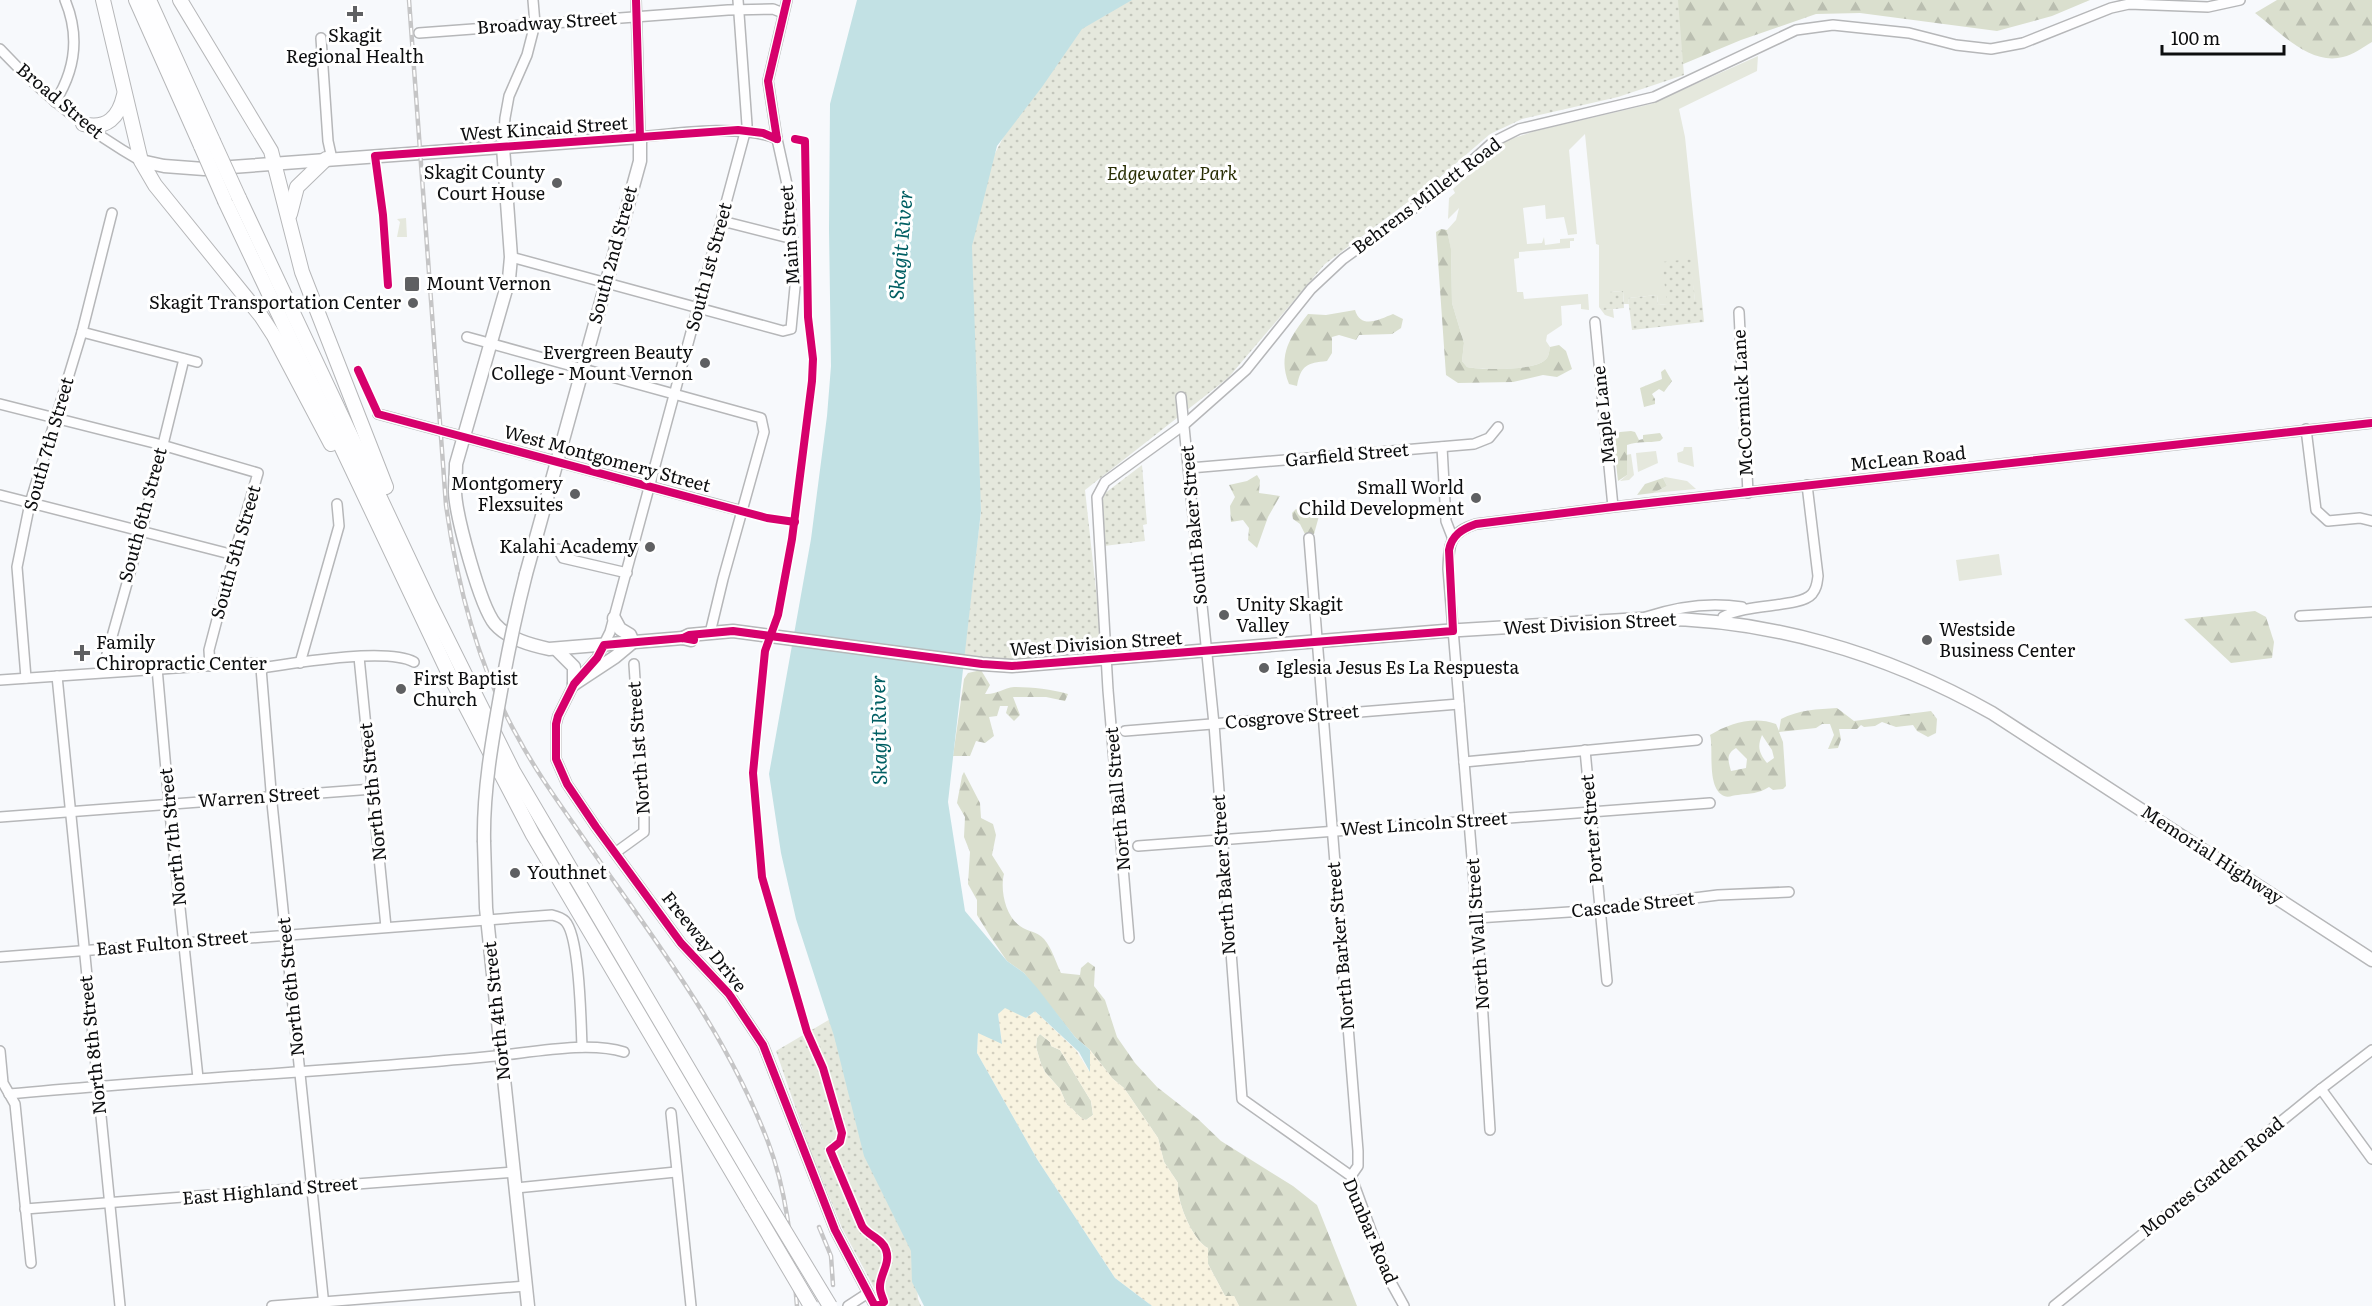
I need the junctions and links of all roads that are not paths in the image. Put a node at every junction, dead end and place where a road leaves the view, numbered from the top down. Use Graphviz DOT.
graph roads {
  1 [pos="66,0"];
  2 [pos="103,0"];
  3 [pos="136,0"];
  4 [pos="149,0"];
  5 [pos="180,0"];
  6 [pos="534,0"];
  7 [pos="636,0"];
  8 [pos="787,0"];
  9 [pos="2240,0"];
  10 [pos="738,5"];
  11 [pos="783,13"];
  12 [pos="637,17"];
  13 [pos="535,24"];
  14 [pos="418,33"];
  15 [pos="321,38"];
  16 [pos="0,49"];
  17 [pos="125,93"];
  18 [pos="55,102"];
  19 [pos="83,124"];
  20 [pos="745,131"];
  21 [pos="640,136"];
  22 [pos="777,139"];
  23 [pos="207,143"];
  24 [pos="503,147"];
  25 [pos="329,159"];
  26 [pos="141,160"];
  27 [pos="275,163"];
  28 [pos="112,213"];
  29 [pos="722,220"];
  30 [pos="290,228"];
  31 [pos="793,240"];
  32 [pos="511,257"];
  33 [pos="606,281"];
  34 [pos="699,307"];
  35 [pos="1739,312"];
  36 [pos="1595,322"];
  37 [pos="82,332"];
  38 [pos="467,337"];
  39 [pos="490,342"];
  40 [pos="183,359"];
  41 [pos="197,362"];
  42 [pos="583,368"];
  43 [pos="675,393"];
  44 [pos="1181,397"];
  45 [pos="0,404"];
  46 [pos="378,414"];
  47 [pos="55,419"];
  48 [pos="2372,423"];
  49 [pos="1185,424"];
  50 [pos="1498,426"];
  51 [pos="2306,429"];
  52 [pos="464,436"];
  53 [pos="162,445"];
  54 [pos="1442,447"];
  55 [pos="557,463"];
  56 [pos="1190,468"];
  57 [pos="1105,482"];
  58 [pos="1807,485"];
  59 [pos="650,487"];
  60 [pos="1748,493"];
  61 [pos="0,495"];
  62 [pos="30,503"];
  63 [pos="337,504"];
  64 [pos="1613,507"];
  65 [pos="742,511"];
  66 [pos="2372,521"];
  67 [pos="142,530"];
  68 [pos="1309,538"];
  69 [pos="1453,538"];
  70 [pos="405,546"];
  71 [pos="558,549"];
  72 [pos="234,555"];
  73 [pos="627,573"];
  74 [pos="1748,607"];
  75 [pos="2372,612"];
  76 [pos="2300,616"];
  77 [pos="614,618"];
  78 [pos="1640,619"];
  79 [pos="1722,623"];
  80 [pos="1452,631"];
  81 [pos="710,633"];
  82 [pos="747,634"];
  83 [pos="683,638"];
  84 [pos="633,642"];
  85 [pos="1317,642"];
  86 [pos="604,645"];
  87 [pos="556,649"];
  88 [pos="1206,652"];
  89 [pos="359,657"];
  90 [pos="1107,660"];
  91 [pos="414,662"];
  92 [pos="300,663"];
  93 [pos="634,664"];
  94 [pos="210,666"];
  95 [pos="158,668"];
  96 [pos="261,668"];
  97 [pos="102,672"];
  98 [pos="449,674"];
  99 [pos="57,676"];
  100 [pos="26,678"];
  101 [pos="0,680"];
  102 [pos="574,684"];
  103 [pos="1460,705"];
  104 [pos="496,715"];
  105 [pos="1324,715"];
  106 [pos="1214,724"];
  107 [pos="1125,731"];
  108 [pos="1697,740"];
  109 [pos="1585,750"];
  110 [pos="2052,750"];
  111 [pos="1464,762"];
  112 [pos="374,789"];
  113 [pos="271,796"];
  114 [pos="1710,803"];
  115 [pos="169,804"];
  116 [pos="70,812"];
  117 [pos="1590,812"];
  118 [pos="0,817"];
  119 [pos="1470,821"];
  120 [pos="1332,830"];
  121 [pos="1221,840"];
  122 [pos="1138,846"];
  123 [pos="615,852"];
  124 [pos="1789,892"];
  125 [pos="1599,910"];
  126 [pos="1477,918"];
  127 [pos="488,920"];
  128 [pos="386,927"];
  129 [pos="286,934"];
  130 [pos="1129,938"];
  131 [pos="184,942"];
  132 [pos="83,951"];
  133 [pos="0,957"];
  134 [pos="2372,960"];
  135 [pos="1607,981"];
  136 [pos="582,1047"];
  137 [pos="2372,1050"];
  138 [pos="0,1051"];
  139 [pos="624,1052"];
  140 [pos="502,1056"];
  141 [pos="299,1070"];
  142 [pos="198,1078"];
  143 [pos="97,1086"];
  144 [pos="2321,1089"];
  145 [pos="9,1094"];
  146 [pos="1242,1099"];
  147 [pos="671,1113"];
  148 [pos="1490,1130"];
  149 [pos="2372,1159"];
  150 [pos="515,1172"];
  151 [pos="676,1172"];
  152 [pos="1351,1176"];
  153 [pos="311,1187"];
  154 [pos="516,1188"];
  155 [pos="109,1203"];
  156 [pos="25,1209"];
  157 [pos="31,1263"];
  158 [pos="526,1286"];
  159 [pos="868,1293"];
  160 [pos="324,1304"];
  161 [pos="120,1306"];
  162 [pos="272,1306"];
  163 [pos="528,1306"];
  164 [pos="691,1306"];
  165 [pos="811,1306"];
  166 [pos="830,1306"];
  167 [pos="848,1306"];
  168 [pos="875,1306"];
  169 [pos="1404,1306"];
  170 [pos="2054,1306"];
  1 -- 18 [label="street"];
  2 -- 17 [label="highway"];
  3 -- 23 [label="highway"];
  4 -- 23 [label="highway"];
  5 -- 27 [label="highway"];
  6 -- 13 [label="street"];
  7 -- 12 [label="street, South 2nd Street"];
  8 -- 11 [label="street"];
  9 -- 49 [label="street, Behrens Millett Road"];
  10 -- 11 [label="street, Broadway Street"];
  10 -- 12 [label="street, Broadway Street"];
  10 -- 20 [label="street, South 1st Street"];
  11 -- 22 [label="street"];
  12 -- 13 [label="street, Broadway Street"];
  12 -- 21 [label="street, South 2nd Street"];
  13 -- 14 [label="street, Broadway Street"];
  13 -- 24 [label="street"];
  15 -- 25 [label="street"];
  16 -- 18 [label="street, Broad Street"];
  17 -- 19 [label="highway"];
  17 -- 26 [label="highway"];
  18 -- 19 [label="street, Broad Street"];
  19 -- 26 [label="street, Broad Street"];
  20 -- 21 [label="street, West Kincaid Street"];
  20 -- 22 [label="street, West Kincaid Street"];
  20 -- 29 [label="street, South 1st Street"];
  21 -- 24 [label="main road, West Kincaid Street"];
  21 -- 33 [label="main road, South 2nd Street"];
  22 -- 31 [label="street, Main Street"];
  23 -- 70 [label="highway, bridge"];
  23 -- 98 [label="highway, bridge"];
  24 -- 25 [label="main road, West Kincaid Street"];
  24 -- 32 [label="main road, West Division Street"];
  25 -- 27 [label="main road, Broad Street"];
  25 -- 30 [label="highway"];
  26 -- 27 [label="main road, Broad Street"];
  26 -- 98 [label="highway"];
  27 -- 30 [label="highway"];
  28 -- 37 [label="street, South 7th Street"];
  29 -- 31 [label="street"];
  29 -- 34 [label="street, South 1st Street"];
  30 -- 70 [label="highway"];
  31 -- 34 [label="street, Main Street"];
  32 -- 33 [label="street"];
  32 -- 39 [label="main road, West Division Street"];
  33 -- 34 [label="street"];
  33 -- 42 [label="main road, South 2nd Street"];
  34 -- 43 [label="street, South 1st Street"];
  35 -- 60 [label="street, McCormick Lane"];
  36 -- 64 [label="street, Maple Lane"];
  37 -- 40 [label="street"];
  37 -- 47 [label="street, South 7th Street"];
  38 -- 39 [label="street"];
  39 -- 42 [label="street"];
  39 -- 52 [label="main road, West Division Street"];
  40 -- 41 [label="street"];
  40 -- 53 [label="street, South 6th Street"];
  42 -- 43 [label="street"];
  42 -- 55 [label="main road, South 2nd Street"];
  43 -- 59 [label="street, South 1st Street"];
  43 -- 65 [label="street"];
  44 -- 49 [label="street, South Baker Street"];
  45 -- 47 [label="street"];
  46 -- 52 [label="street, West Montgomery Street"];
  47 -- 53 [label="street"];
  47 -- 62 [label="street, South 7th Street"];
  48 -- 51 [label="street, McLean Road"];
  49 -- 56 [label="street, South Baker Street"];
  49 -- 57 [label="street, Behrens Millett Road"];
  50 -- 54 [label="street, Garfield Street"];
  51 -- 58 [label="street, McLean Road"];
  51 -- 66 [label="street"];
  52 -- 55 [label="street, West Montgomery Street"];
  52 -- 87 [label="main road, West Division Street"];
  53 -- 67 [label="street, South 6th Street"];
  53 -- 72 [label="street, South 5th Street"];
  54 -- 56 [label="street, Garfield Street"];
  54 -- 69 [label="street"];
  55 -- 59 [label="street, West Montgomery Street"];
  55 -- 104 [label="main road, South 2nd Street, bridge"];
  56 -- 88 [label="street, South Baker Street"];
  57 -- 90 [label="street, North Ball Street"];
  58 -- 60 [label="street, McLean Road"];
  58 -- 74 [label="street"];
  59 -- 65 [label="street, West Montgomery Street"];
  59 -- 73 [label="street, South 1st Street"];
  60 -- 64 [label="street, McLean Road"];
  61 -- 62 [label="street"];
  62 -- 67 [label="street"];
  62 -- 100 [label="street, South 7th Street"];
  63 -- 92 [label="street"];
  64 -- 69 [label="street, McLean Road"];
  65 -- 81 [label="street"];
  67 -- 72 [label="street"];
  67 -- 97 [label="street, South 6th Street"];
  68 -- 85 [label="street, North Barker Street"];
  69 -- 80 [label="street, North Wall Street"];
  70 -- 166 [label="highway, bridge"];
  71 -- 73 [label="street"];
  72 -- 94 [label="street, South 5th Street"];
  73 -- 77 [label="street, South 1st Street"];
  74 -- 78 [label="street"];
  74 -- 79 [label="street"];
  75 -- 76 [label="street"];
  77 -- 84 [label="main road"];
  77 -- 86 [label="street, South 1st Street"];
  78 -- 79 [label="main road, West Division Street"];
  78 -- 80 [label="main road, West Division Street"];
  79 -- 110 [label="main road, West Division Street"];
  80 -- 85 [label="main road, West Division Street"];
  80 -- 103 [label="street, North Wall Street"];
  81 -- 82 [label="main road, West Division Street"];
  81 -- 83 [label="main road, West Division Street"];
  82 -- 83 [label="main road, West Division Street"];
  82 -- 90 [label="main road, West Division Street"];
  83 -- 84 [label="main road, West Division Street"];
  84 -- 86 [label="main road, West Division Street"];
  84 -- 102 [label="main road"];
  85 -- 88 [label="main road, West Division Street"];
  85 -- 105 [label="street, North Barker Street"];
  86 -- 87 [label="main road, West Division Street"];
  86 -- 102 [label="street, Freeway Drive"];
  87 -- 102 [label="main road"];
  88 -- 90 [label="main road, West Division Street"];
  88 -- 106 [label="street, North Baker Street"];
  89 -- 91 [label="street"];
  89 -- 92 [label="street"];
  89 -- 112 [label="street, North 5th Street"];
  90 -- 130 [label="street, North Ball Street"];
  92 -- 96 [label="street"];
  93 -- 123 [label="street, North 1st Street"];
  94 -- 95 [label="street"];
  94 -- 96 [label="street"];
  95 -- 97 [label="street"];
  95 -- 115 [label="street, North 7th Street"];
  96 -- 113 [label="street, North 6th Street"];
  97 -- 99 [label="street"];
  98 -- 165 [label="highway, bridge"];
  99 -- 100 [label="street"];
  99 -- 116 [label="street, North 8th Street"];
  100 -- 101 [label="street"];
  102 -- 123 [label="street, Freeway Drive"];
  103 -- 105 [label="street, Cosgrove Street"];
  103 -- 111 [label="street, North Wall Street"];
  104 -- 127 [label="main road, North 4th Street, bridge"];
  105 -- 106 [label="street, Cosgrove Street"];
  105 -- 120 [label="street, North Barker Street"];
  106 -- 107 [label="street, Cosgrove Street"];
  106 -- 121 [label="street, North Baker Street"];
  108 -- 109 [label="street"];
  109 -- 111 [label="street"];
  109 -- 117 [label="street, Porter Street"];
  110 -- 134 [label="main road, Memorial Highway"];
  111 -- 119 [label="street, North Wall Street"];
  112 -- 113 [label="street, Warren Street"];
  112 -- 128 [label="street, North 5th Street"];
  113 -- 115 [label="street, Warren Street"];
  113 -- 129 [label="street, North 6th Street"];
  114 -- 117 [label="street, West Lincoln Street"];
  115 -- 116 [label="street, Warren Street"];
  115 -- 131 [label="street, North 7th Street"];
  116 -- 118 [label="street, Warren Street"];
  116 -- 132 [label="street, North 8th Street"];
  117 -- 119 [label="street, West Lincoln Street"];
  117 -- 125 [label="street, Porter Street"];
  119 -- 120 [label="street, West Lincoln Street"];
  119 -- 126 [label="street, North Wall Street"];
  120 -- 121 [label="street, West Lincoln Street"];
  120 -- 152 [label="street, North Barker Street"];
  121 -- 122 [label="street, West Lincoln Street"];
  121 -- 146 [label="street, North Baker Street"];
  123 -- 159 [label="street, Freeway Drive"];
  124 -- 125 [label="street, Cascade Street"];
  125 -- 126 [label="street, Cascade Street"];
  125 -- 135 [label="street, Porter Street"];
  126 -- 148 [label="street, North Wall Street"];
  127 -- 128 [label="street, East Fulton Street"];
  127 -- 136 [label="street, East Fulton Street"];
  127 -- 140 [label="main road, North 4th Street"];
  128 -- 129 [label="street, East Fulton Street"];
  129 -- 131 [label="street, East Fulton Street"];
  129 -- 141 [label="street, North 6th Street"];
  131 -- 132 [label="street, East Fulton Street"];
  131 -- 142 [label="street, North 7th Street"];
  132 -- 133 [label="street, East Fulton Street"];
  132 -- 143 [label="street, North 8th Street"];
  136 -- 139 [label="street"];
  136 -- 140 [label="street"];
  137 -- 144 [label="street, Moores Garden Road"];
  138 -- 145 [label="street"];
  140 -- 141 [label="street"];
  140 -- 150 [label="main road, North 4th Street"];
  141 -- 142 [label="street"];
  141 -- 153 [label="street, North 6th Street"];
  142 -- 143 [label="street"];
  143 -- 145 [label="street"];
  143 -- 155 [label="street, North 8th Street"];
  144 -- 149 [label="street"];
  144 -- 170 [label="street, Moores Garden Road"];
  145 -- 156 [label="street"];
  146 -- 152 [label="street, Dunbar Road"];
  147 -- 151 [label="street"];
  150 -- 153 [label="street, East Highland Street"];
  150 -- 154 [label="main road, North 4th Street"];
  151 -- 154 [label="street"];
  151 -- 164 [label="street"];
  152 -- 169 [label="street, Dunbar Road"];
  153 -- 155 [label="street, East Highland Street"];
  153 -- 160 [label="street, North 6th Street"];
  154 -- 158 [label="main road, North 4th Street"];
  155 -- 156 [label="street, East Highland Street"];
  155 -- 161 [label="street, North 8th Street"];
  156 -- 157 [label="street"];
  158 -- 160 [label="street"];
  158 -- 163 [label="main road, North 4th Street"];
  159 -- 167 [label="street"];
  159 -- 168 [label="street, Freeway Drive"];
  160 -- 162 [label="street"];
}
